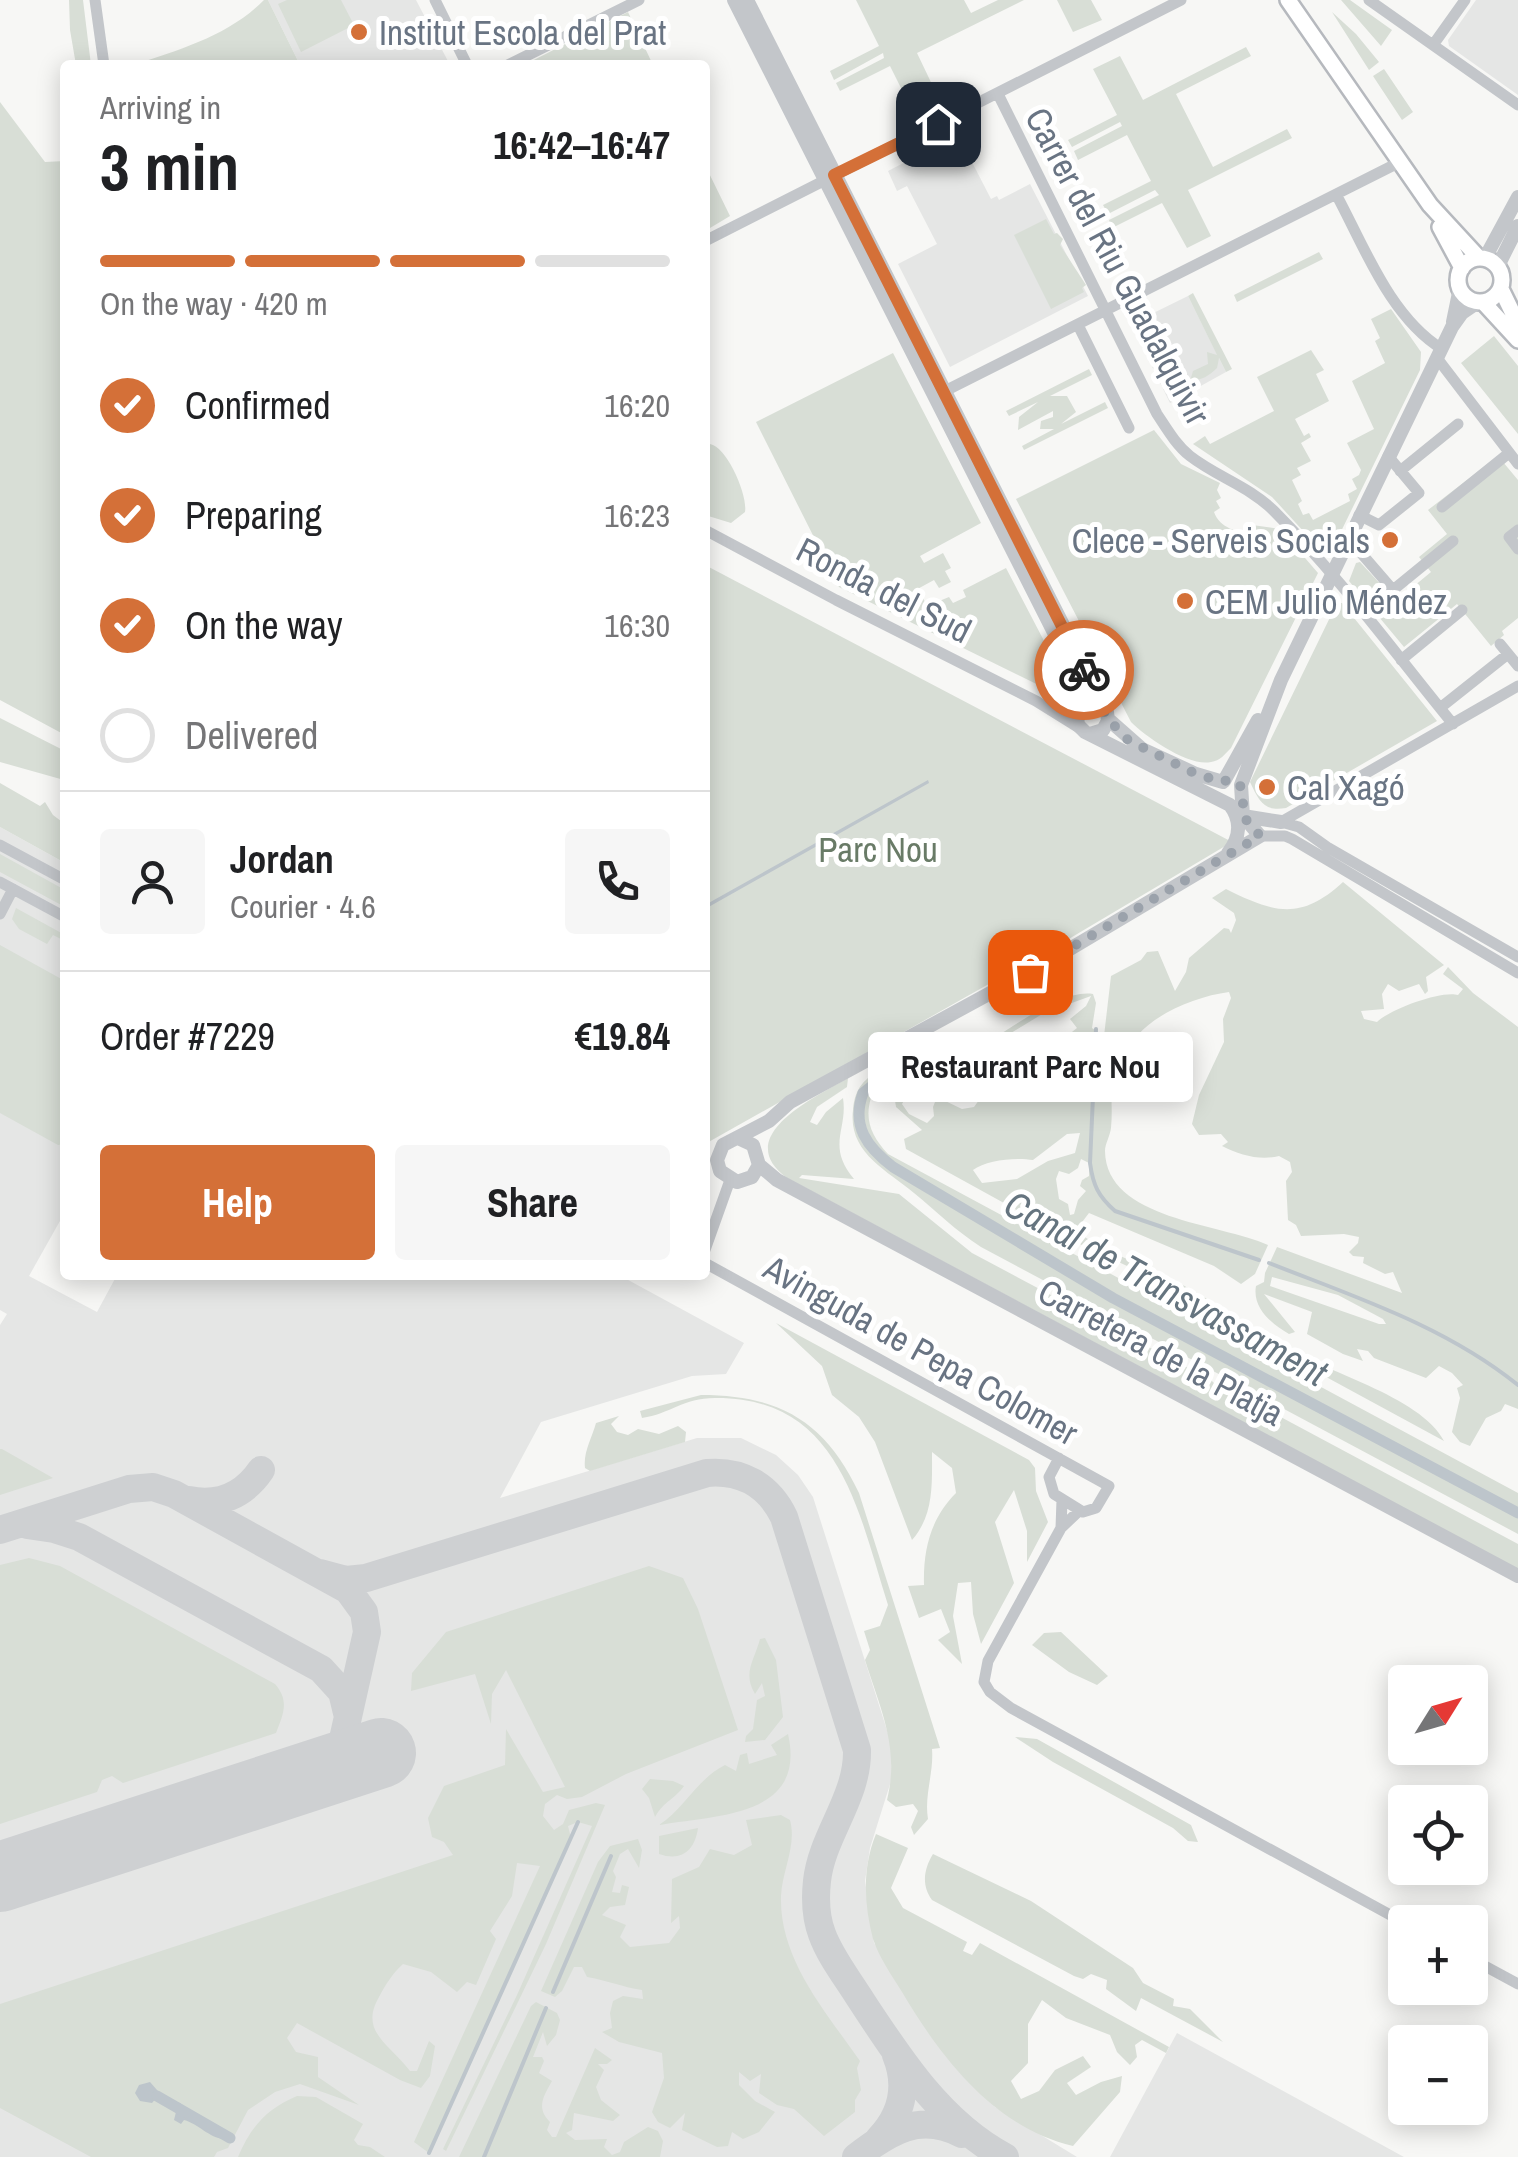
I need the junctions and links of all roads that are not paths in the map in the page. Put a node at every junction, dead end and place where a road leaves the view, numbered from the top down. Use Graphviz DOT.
graph roads {
  1 [pos="95,0"];
  2 [pos="435,0"];
  3 [pos="638,0"];
  4 [pos="734,0"];
  5 [pos="746,0"];
  6 [pos="1181,0"];
  7 [pos="1288,0"];
  8 [pos="1369,0"];
  9 [pos="1465,0"];
  10 [pos="1433,45"];
  11 [pos="103,60"];
  12 [pos="465,60"];
  13 [pos="518,60"];
  14 [pos="998,94"];
  15 [pos="1518,104"];
  16 [pos="1400,162"];
  17 [pos="829,178"];
  18 [pos="1336,196"];
  19 [pos="1518,197"];
  20 [pos="1430,205"];
  21 [pos="1518,226"];
  22 [pos="710,238"];
  23 [pos="1490,253"];
  24 [pos="1462,268"];
  25 [pos="1460,288"];
  26 [pos="1501,289"];
  27 [pos="1480,302"];
  28 [pos="1106,312"];
  29 [pos="1518,324"];
  30 [pos="1078,325"];
  31 [pos="1452,328"];
  32 [pos="1518,340"];
  33 [pos="1439,354"];
  34 [pos="939,394"];
  35 [pos="1458,424"];
  36 [pos="1129,428"];
  37 [pos="1509,453"];
  38 [pos="1388,456"];
  39 [pos="1518,464"];
  40 [pos="1400,470"];
  41 [pos="1442,506"];
  42 [pos="1359,515"];
  43 [pos="1518,530"];
  44 [pos="710,533"];
  45 [pos="1348,538"];
  46 [pos="1453,542"];
  47 [pos="1518,548"];
  48 [pos="1331,574"];
  49 [pos="1462,610"];
  50 [pos="1401,660"];
  51 [pos="1518,666"];
  52 [pos="1281,680"];
  53 [pos="1518,686"];
  54 [pos="1036,701"];
  55 [pos="1083,706"];
  56 [pos="1440,708"];
  57 [pos="1106,714"];
  58 [pos="1453,724"];
  59 [pos="1086,732"];
  60 [pos="1223,781"];
  61 [pos="1236,804"];
  62 [pos="1281,822"];
  63 [pos="1260,836"];
  64 [pos="0,845"];
  65 [pos="1227,854"];
  66 [pos="60,877"];
  67 [pos="0,882"];
  68 [pos="12,889"];
  69 [pos="0,914"];
  70 [pos="60,914"];
  71 [pos="1517,964"];
  72 [pos="769,1121"];
  73 [pos="740,1139"];
  74 [pos="711,1166"];
  75 [pos="757,1166"];
  76 [pos="730,1180"];
  77 [pos="710,1236"];
  78 [pos="710,1266"];
  79 [pos="1059,1458"];
  80 [pos="1062,1500"];
  81 [pos="1080,1510"];
  82 [pos="1061,1528"];
  83 [pos="1518,1576"];
  84 [pos="1388,1914"];
  85 [pos="1488,1968"];
  86 [pos="1518,1984"];
  1 -- 11 [label="street"];
  2 -- 12 [label="street"];
  3 -- 13 [label="street"];
  4 -- 17 [label="street"];
  5 -- 17 [label="street"];
  6 -- 14 [label="street"];
  7 -- 16 [label="main road"];
  8 -- 10 [label="street"];
  9 -- 10 [label="street"];
  10 -- 15 [label="street"];
  14 -- 17 [label="street"];
  14 -- 28 [label="street, Carrer del Riu Guadalquivir"];
  16 -- 18 [label="street"];
  16 -- 20 [label="main road"];
  17 -- 22 [label="street"];
  17 -- 34 [label="street"];
  18 -- 28 [label="street"];
  18 -- 33 [label="street"];
  19 -- 23 [label="street"];
  20 -- 23 [label="main road"];
  20 -- 24 [label="main road"];
  21 -- 23 [label="street"];
  23 -- 24 [label="main road"];
  23 -- 26 [label="main road"];
  24 -- 25 [label="main road"];
  25 -- 27 [label="main road"];
  25 -- 31 [label="street"];
  26 -- 27 [label="main road"];
  26 -- 29 [label="main road"];
  27 -- 31 [label="street"];
  27 -- 32 [label="main road"];
  28 -- 30 [label="street"];
  28 -- 48 [label="street, Carrer del Riu Guadalquivir"];
  30 -- 34 [label="street"];
  30 -- 36 [label="street"];
  31 -- 33 [label="street"];
  33 -- 37 [label="street"];
  33 -- 38 [label="street"];
  34 -- 55 [label="street"];
  34 -- 57 [label="street"];
  35 -- 40 [label="street"];
  37 -- 39 [label="street"];
  37 -- 41 [label="street"];
  38 -- 40 [label="street"];
  38 -- 42 [label="street"];
  40 -- 42 [label="street"];
  42 -- 45 [label="street"];
  43 -- 47 [label="street"];
  44 -- 54 [label="street, Ronda del Sud"];
  45 -- 46 [label="street"];
  45 -- 48 [label="street"];
  48 -- 50 [label="street, Carrer del Riu Guadalquivir"];
  48 -- 52 [label="street"];
  49 -- 50 [label="street"];
  50 -- 56 [label="street, Carrer del Riu Guadalquivir"];
  51 -- 56 [label="street"];
  52 -- 60 [label="street"];
  52 -- 61 [label="street"];
  53 -- 58 [label="street"];
  54 -- 55 [label="street, Ronda del Sud"];
  54 -- 59 [label="street, Ronda del Sud"];
  55 -- 57 [label="street"];
  55 -- 59 [label="street"];
  56 -- 58 [label="street, Carrer del Riu Guadalquivir"];
  57 -- 59 [label="street"];
  57 -- 60 [label="street"];
  58 -- 62 [label="street"];
  59 -- 61 [label="street, Ronda del Sud"];
  60 -- 61 [label="street"];
  61 -- 62 [label="street, Ronda del Sud"];
  61 -- 63 [label="street, Ronda del Sud"];
  61 -- 65 [label="street"];
  62 -- 71 [label="street, Ronda del Sud"];
  63 -- 65 [label="street"];
  63 -- 71 [label="street, Ronda del Sud"];
  64 -- 66 [label="street"];
  65 -- 72 [label="street"];
  67 -- 68 [label="street"];
  68 -- 69 [label="street"];
  68 -- 70 [label="street"];
  72 -- 73 [label="street"];
  72 -- 75 [label="street"];
  73 -- 74 [label="street"];
  73 -- 75 [label="street"];
  74 -- 76 [label="street"];
  75 -- 76 [label="street"];
  75 -- 83 [label="street, Carretera de la Platja"];
  76 -- 77 [label="street"];
  78 -- 79 [label="street, Avinguda de Pepa Colomer"];
  79 -- 80 [label="street"];
  79 -- 81 [label="street, Avinguda de Pepa Colomer"];
  80 -- 81 [label="street"];
  80 -- 82 [label="street"];
  81 -- 82 [label="street"];
  82 -- 84 [label="street"];
  85 -- 86 [label="street"];
}
